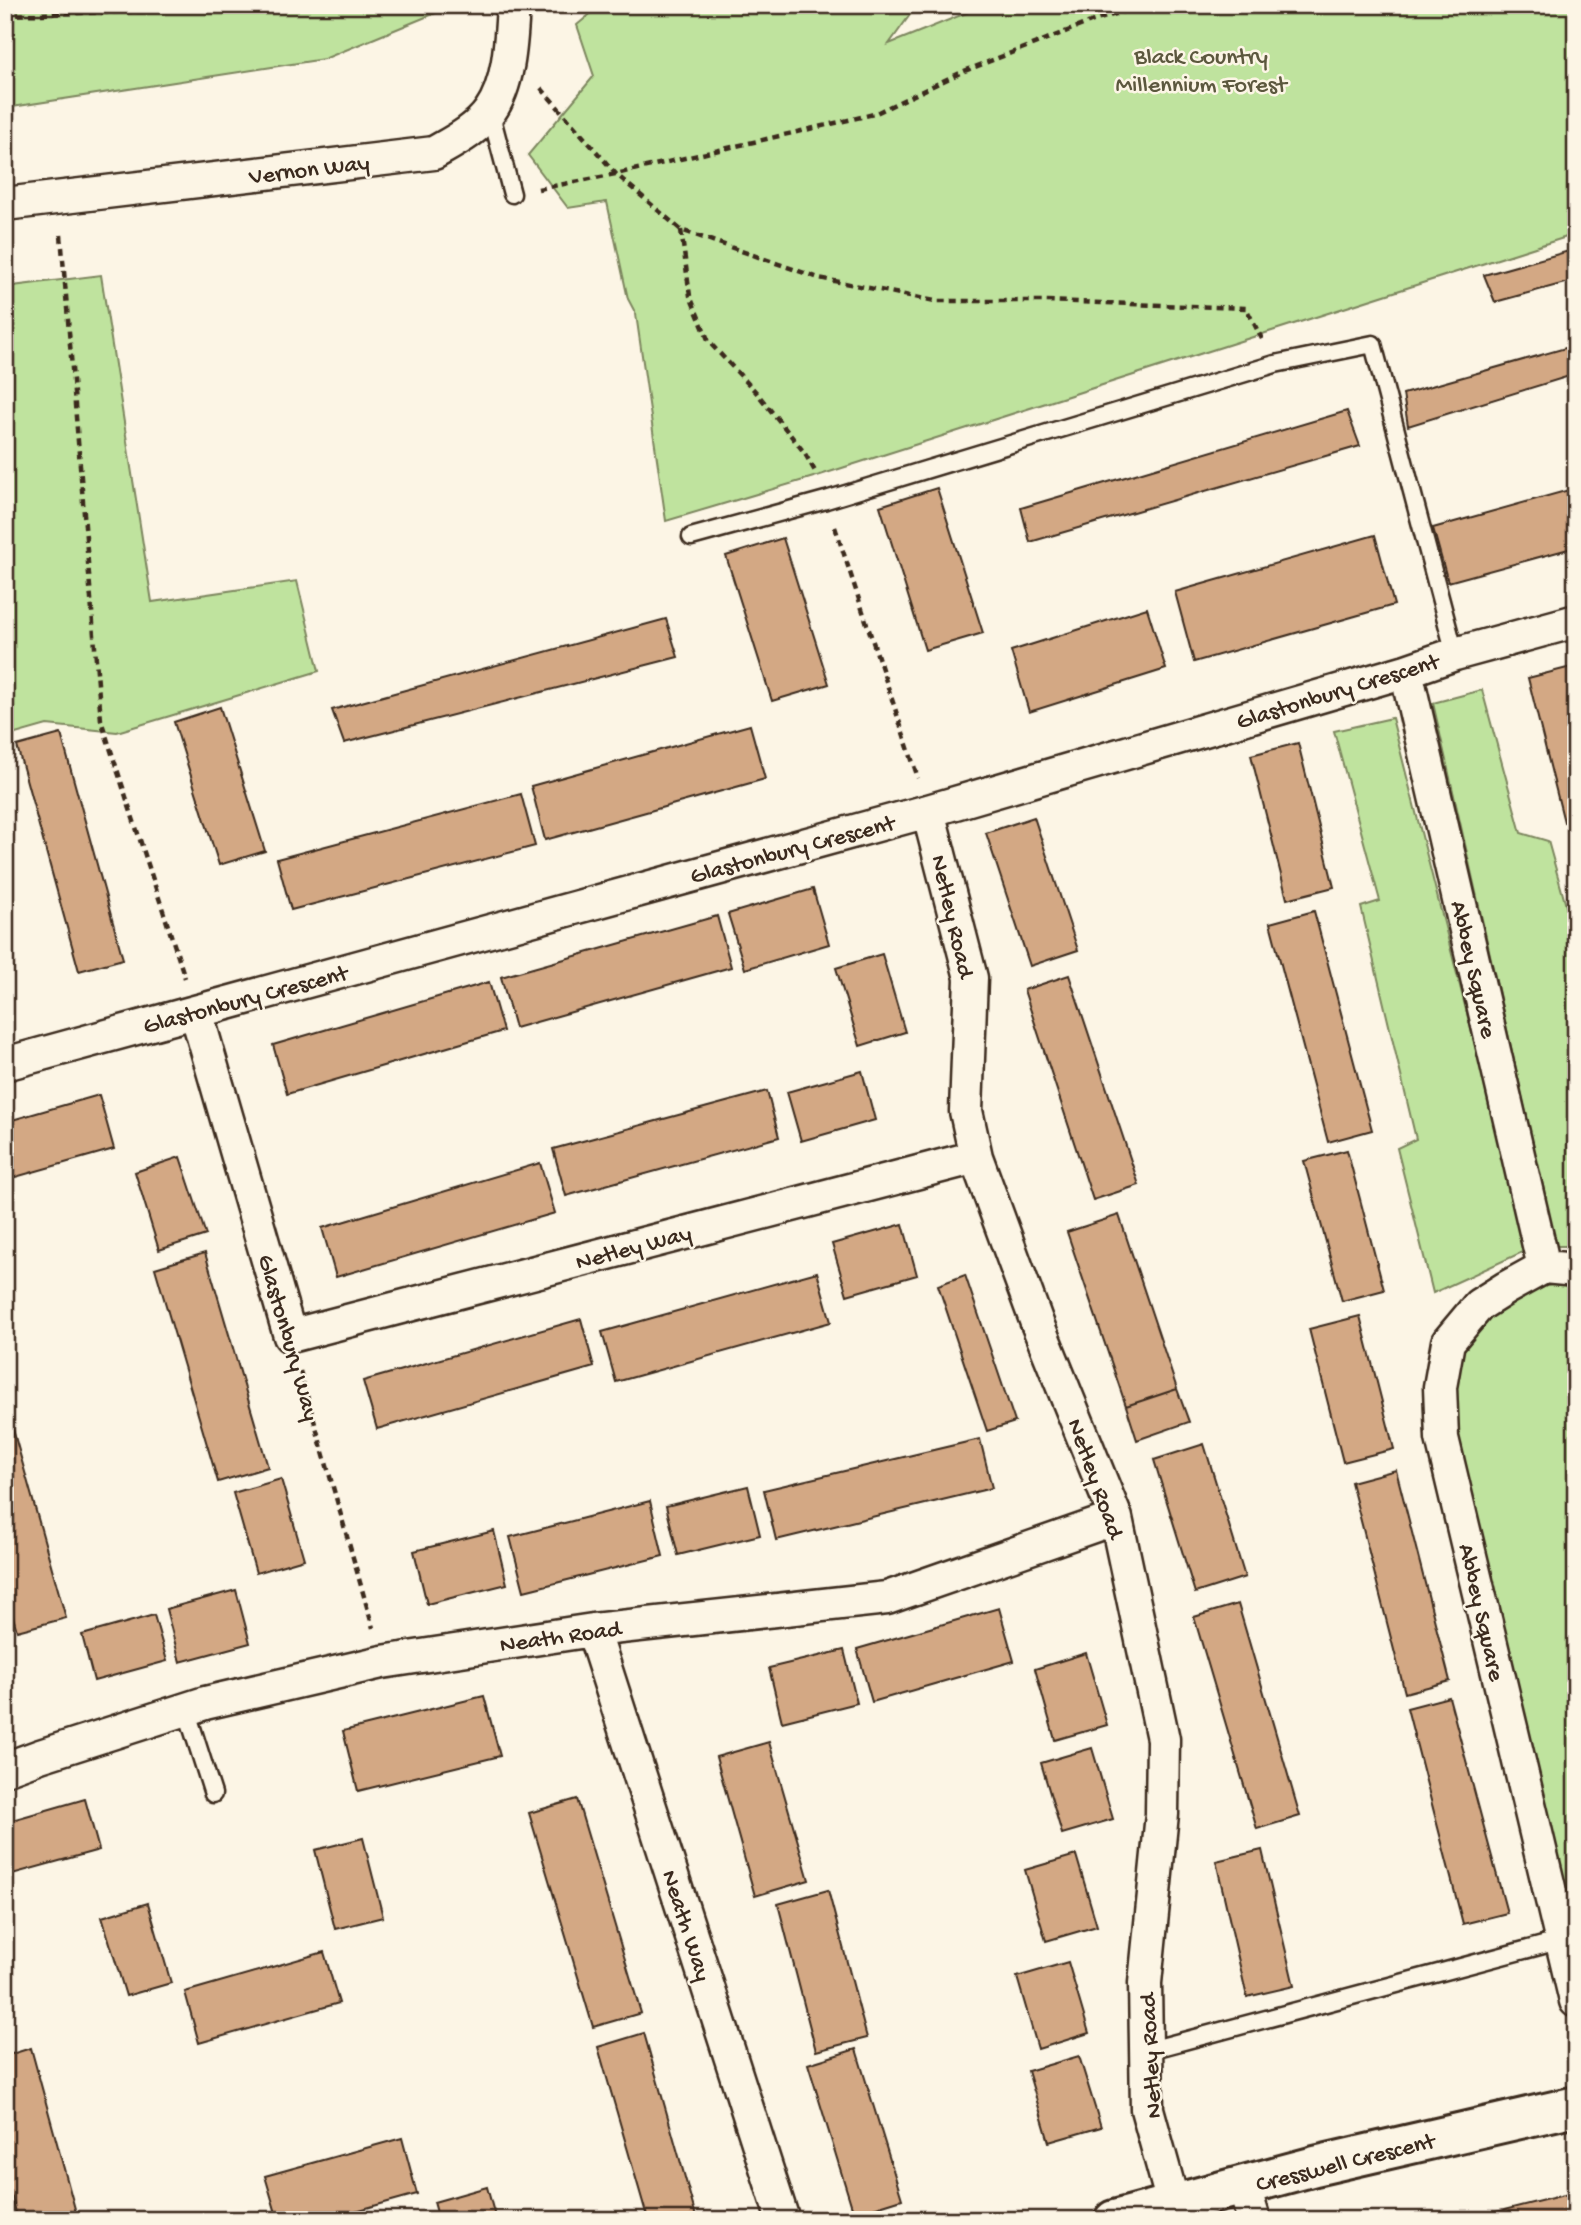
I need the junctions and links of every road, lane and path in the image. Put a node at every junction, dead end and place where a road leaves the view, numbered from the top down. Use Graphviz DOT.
graph roads {
  1 [pos="236,5"];
  2 [pos="513,5"];
  3 [pos="1145,5"];
  4 [pos="5,15"];
  5 [pos="510,53"];
  6 [pos="490,111"];
  7 [pos="616,174"];
  8 [pos="512,194"];
  9 [pos="58,199"];
  10 [pos="5,204"];
  11 [pos="681,230"];
  12 [pos="1275,364"];
  13 [pos="826,500"];
  14 [pos="691,537"];
  15 [pos="1576,621"];
  16 [pos="1455,654"];
  17 [pos="1406,671"];
  18 [pos="928,811"];
  19 [pos="196,1012"];
  20 [pos="5,1064"];
  21 [pos="976,1157"];
  22 [pos="1544,1267"];
  23 [pos="1576,1270"];
  24 [pos="290,1336"];
  25 [pos="1116,1518"];
  26 [pos="593,1630"];
  27 [pos="382,1662"];
  28 [pos="186,1709"];
  29 [pos="5,1769"];
  30 [pos="213,1794"];
  31 [pos="1562,1940"];
  32 [pos="1576,2001"];
  33 [pos="1146,2051"];
  34 [pos="1576,2106"];
  35 [pos="1173,2203"];
  36 [pos="1249,2203"];
  37 [pos="783,2220"];
  38 [pos="1114,2220"];
  1 -- 4 [label="path"];
  2 -- 5 [label="street, Vernon Way"];
  3 -- 7 [label="path"];
  5 -- 6 [label="street, Vernon Way"];
  5 -- 7 [label="path"];
  6 -- 8 [label="lane"];
  6 -- 9 [label="street, Vernon Way"];
  7 -- 8 [label="path"];
  7 -- 11 [label="path"];
  9 -- 10 [label="street, Vernon Way"];
  9 -- 19 [label="path"];
  11 -- 12 [label="path"];
  11 -- 13 [label="path"];
  12 -- 13 [label="lane"];
  12 -- 16 [label="lane"];
  13 -- 14 [label="lane"];
  13 -- 18 [label="path"];
  15 -- 16 [label="street, Glastonbury Crescent"];
  16 -- 17 [label="street, Glastonbury Crescent"];
  17 -- 18 [label="street, Glastonbury Crescent"];
  17 -- 22 [label="street, Abbey Square"];
  18 -- 19 [label="street, Glastonbury Crescent"];
  18 -- 21 [label="street, Netley Road"];
  19 -- 20 [label="street, Glastonbury Crescent"];
  19 -- 24 [label="street, Glastonbury Way"];
  21 -- 24 [label="street, Netley Way"];
  21 -- 25 [label="street, Netley Road"];
  22 -- 23 [label="street"];
  22 -- 31 [label="street, Abbey Square"];
  24 -- 27 [label="path, Glastonbury Way"];
  25 -- 26 [label="street, Neath Road"];
  25 -- 33 [label="street, Netley Road"];
  26 -- 27 [label="street, Neath Road"];
  26 -- 37 [label="street, Neath Way"];
  27 -- 28 [label="street, Neath Road"];
  28 -- 29 [label="street, Neath Road"];
  28 -- 30 [label="lane"];
  31 -- 32 [label="street, Abbey Square"];
  31 -- 33 [label="lane"];
  33 -- 35 [label="street, Netley Road"];
  34 -- 36 [label="street, Cresswell Crescent"];
  35 -- 36 [label="street, Cresswell Crescent"];
  35 -- 38 [label="street, Cresswell Crescent"];
}
